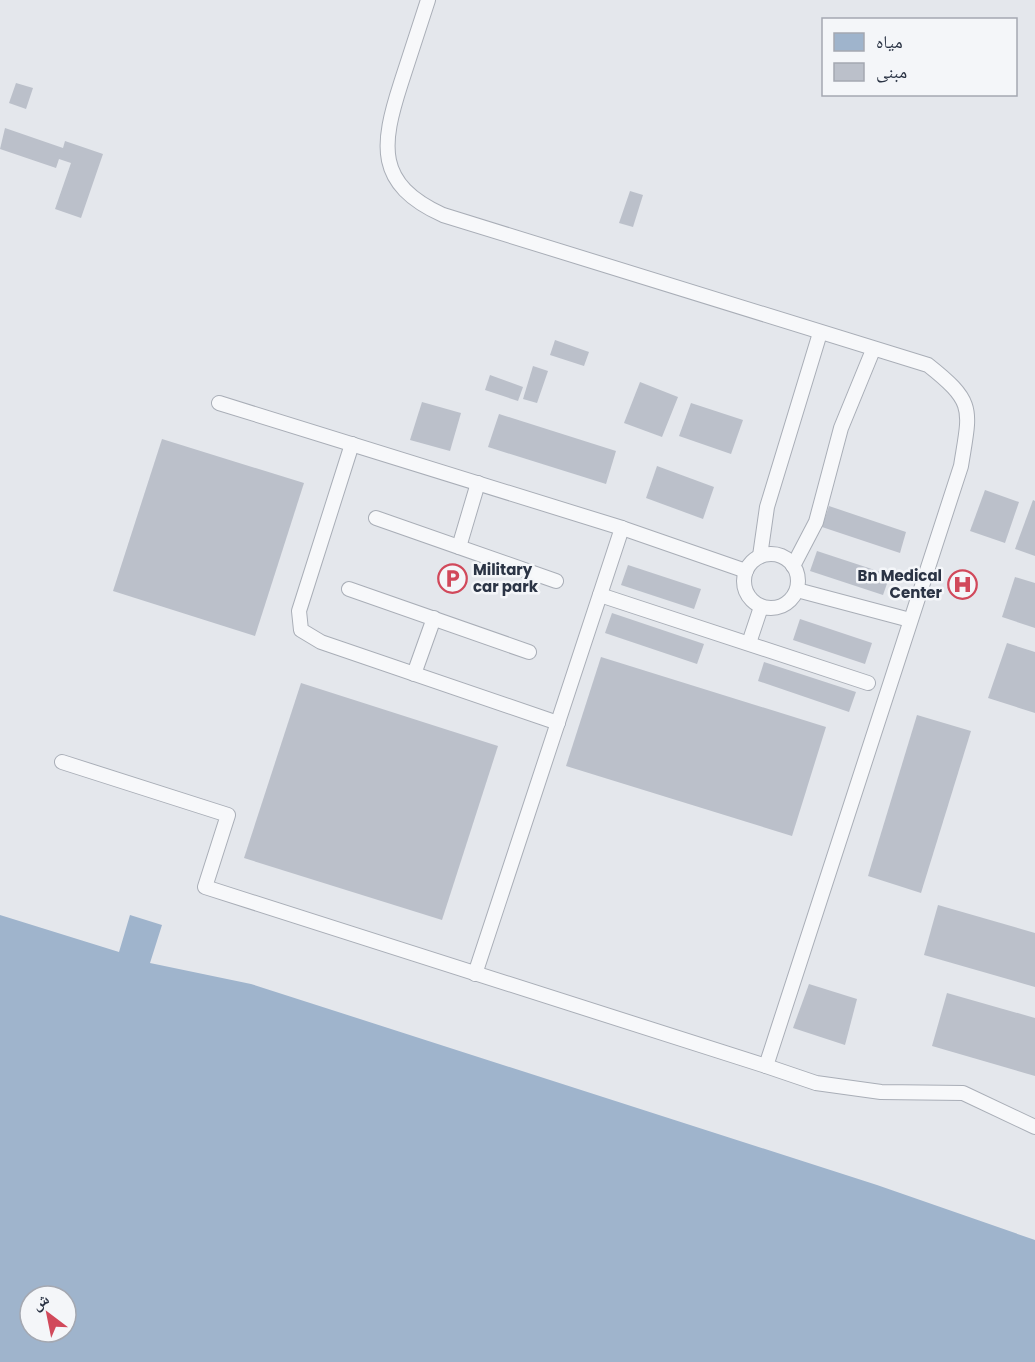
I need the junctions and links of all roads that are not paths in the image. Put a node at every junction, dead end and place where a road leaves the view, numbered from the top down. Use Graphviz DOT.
graph roads {
  1 [pos="428,0"];
  2 [pos="820,333"];
  3 [pos="873,350"];
  4 [pos="219,403"];
  5 [pos="352,444"];
  6 [pos="478,483"];
  7 [pos="376,518"];
  8 [pos="621,528"];
  9 [pos="459,547"];
  10 [pos="760,556"];
  11 [pos="793,566"];
  12 [pos="746,571"];
  13 [pos="556,581"];
  14 [pos="349,588"];
  15 [pos="797,590"];
  16 [pos="600,595"];
  17 [pos="761,607"];
  18 [pos="434,618"];
  19 [pos="910,620"];
  20 [pos="749,643"];
  21 [pos="529,651"];
  22 [pos="414,674"];
  23 [pos="868,683"];
  24 [pos="558,723"];
  25 [pos="62,762"];
  26 [pos="476,974"];
  27 [pos="766,1066"];
  28 [pos="1035,1127"];
  1 -- 2 [label="lane"];
  2 -- 3 [label="lane"];
  2 -- 10 [label="lane"];
  3 -- 11 [label="lane"];
  3 -- 19 [label="lane"];
  4 -- 5 [label="lane"];
  5 -- 6 [label="lane"];
  5 -- 22 [label="lane"];
  6 -- 8 [label="lane"];
  6 -- 9 [label="lane"];
  7 -- 9 [label="lane"];
  8 -- 12 [label="lane"];
  8 -- 16 [label="lane"];
  9 -- 13 [label="lane"];
  10 -- 11 [label="lane"];
  10 -- 12 [label="lane"];
  11 -- 15 [label="lane"];
  12 -- 17 [label="lane"];
  14 -- 18 [label="lane"];
  15 -- 17 [label="lane"];
  15 -- 19 [label="lane"];
  16 -- 20 [label="lane"];
  16 -- 24 [label="lane"];
  17 -- 20 [label="lane"];
  18 -- 21 [label="lane"];
  18 -- 22 [label="lane"];
  19 -- 27 [label="lane"];
  20 -- 23 [label="lane"];
  22 -- 24 [label="lane"];
  24 -- 26 [label="lane"];
  25 -- 26 [label="lane"];
  26 -- 27 [label="lane"];
  27 -- 28 [label="lane"];
}
